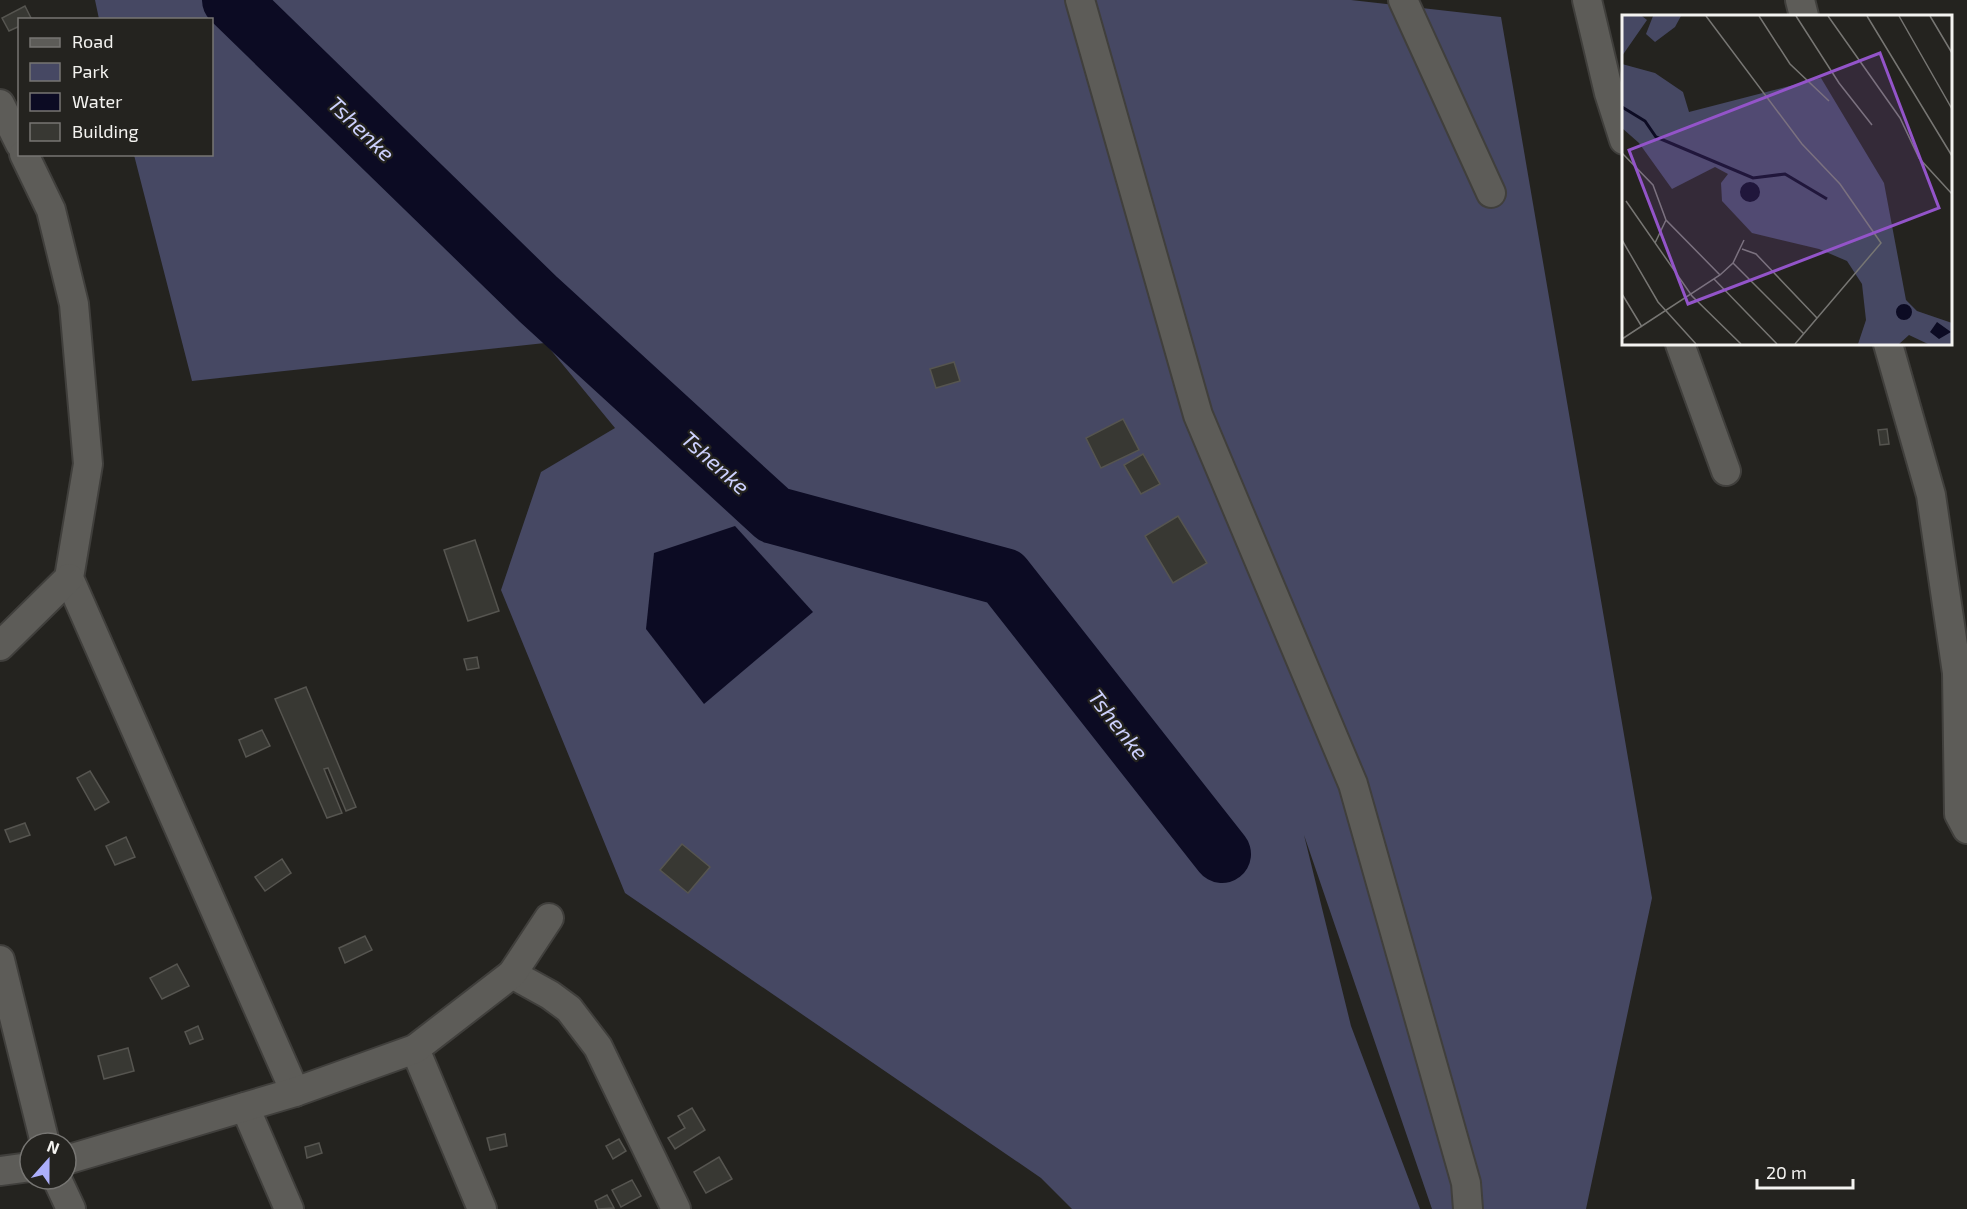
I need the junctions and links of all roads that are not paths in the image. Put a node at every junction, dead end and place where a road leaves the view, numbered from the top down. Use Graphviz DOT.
graph roads {
  1 [pos="1080,0"];
  2 [pos="1403,0"];
  3 [pos="1587,0"];
  4 [pos="1800,0"];
  5 [pos="1804,15"];
  6 [pos="0,104"];
  7 [pos="1622,137"];
  8 [pos="18,140"];
  9 [pos="25,156"];
  10 [pos="1491,193"];
  11 [pos="1680,345"];
  12 [pos="1888,345"];
  13 [pos="1726,471"];
  14 [pos="69,578"];
  15 [pos="0,646"];
  16 [pos="1967,829"];
  17 [pos="549,918"];
  18 [pos="0,960"];
  19 [pos="512,974"];
  20 [pos="415,1048"];
  21 [pos="295,1092"];
  22 [pos="245,1107"];
  23 [pos="42,1131"];
  24 [pos="78,1156"];
  25 [pos="18,1169"];
  26 [pos="0,1171"];
  27 [pos="63,1191"];
  28 [pos="71,1209"];
  29 [pos="289,1209"];
  30 [pos="482,1209"];
  31 [pos="676,1209"];
  32 [pos="1468,1209"];
  1 -- 32 [label="street"];
  2 -- 10 [label="street"];
  3 -- 7 [label="street"];
  4 -- 5 [label="street"];
  6 -- 8 [label="street"];
  9 -- 14 [label="street"];
  11 -- 13 [label="street"];
  12 -- 16 [label="street"];
  14 -- 15 [label="street"];
  14 -- 21 [label="street"];
  17 -- 19 [label="street"];
  18 -- 23 [label="street"];
  19 -- 20 [label="street"];
  19 -- 31 [label="street"];
  20 -- 21 [label="street"];
  20 -- 30 [label="street"];
  21 -- 22 [label="street"];
  22 -- 24 [label="street"];
  22 -- 29 [label="street"];
  25 -- 26 [label="street"];
  27 -- 28 [label="street"];
}
